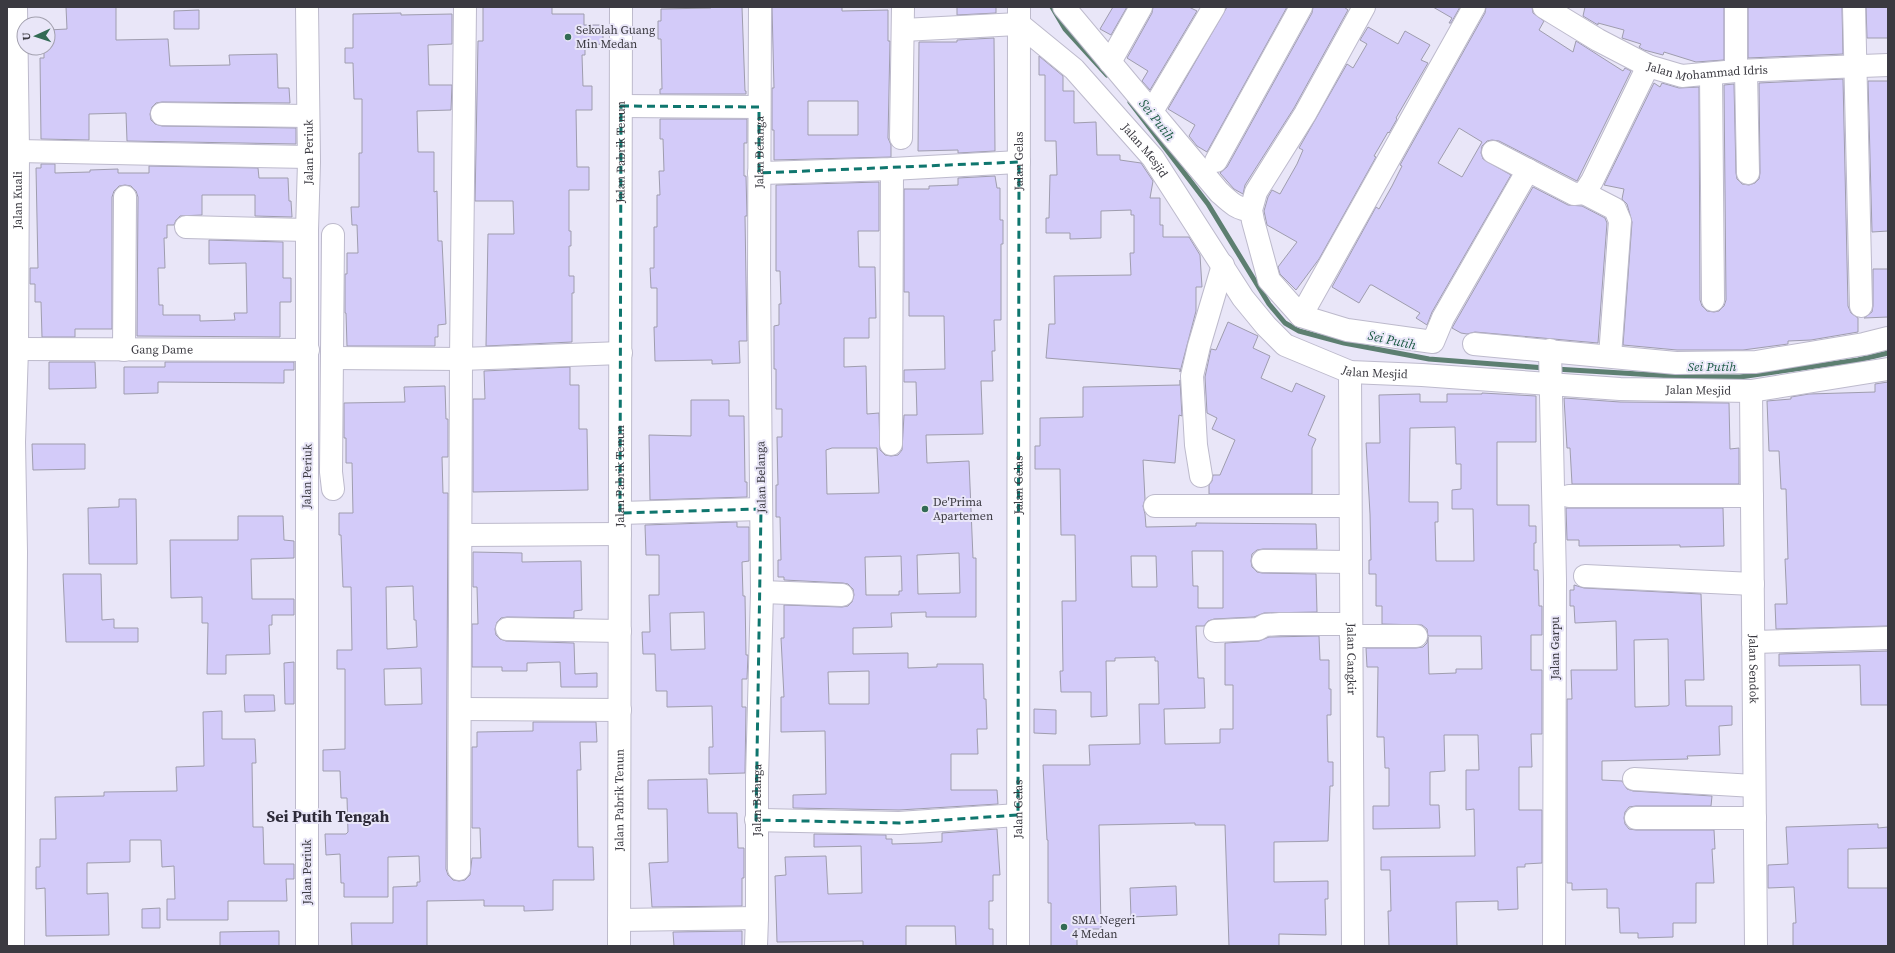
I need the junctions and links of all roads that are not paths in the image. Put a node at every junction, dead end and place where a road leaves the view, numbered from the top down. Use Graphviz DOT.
graph roads {
  1 [pos="16,7"];
  2 [pos="307,7"];
  3 [pos="466,7"];
  4 [pos="621,7"];
  5 [pos="760,7"];
  6 [pos="903,7"];
  7 [pos="1064,7"];
  8 [pos="1141,7"];
  9 [pos="1214,7"];
  10 [pos="1302,7"];
  11 [pos="1364,7"];
  12 [pos="1474,7"];
  13 [pos="1544,7"];
  14 [pos="1736,7"];
  15 [pos="1854,7"];
  16 [pos="1575,15"];
  17 [pos="1019,16"];
  18 [pos="903,30"];
  19 [pos="1110,62"];
  20 [pos="1888,65"];
  21 [pos="1648,66"];
  22 [pos="1855,67"];
  23 [pos="1741,71"];
  24 [pos="1711,74"];
  25 [pos="621,106"];
  26 [pos="759,107"];
  27 [pos="1152,111"];
  28 [pos="162,114"];
  29 [pos="307,116"];
  30 [pos="901,138"];
  31 [pos="18,151"];
  32 [pos="1493,152"];
  33 [pos="308,156"];
  34 [pos="1216,161"];
  35 [pos="1019,162"];
  36 [pos="892,169"];
  37 [pos="1528,170"];
  38 [pos="759,173"];
  39 [pos="1748,173"];
  40 [pos="1584,193"];
  41 [pos="125,197"];
  42 [pos="1251,210"];
  43 [pos="186,227"];
  44 [pos="307,230"];
  45 [pos="333,235"];
  46 [pos="1223,265"];
  47 [pos="1713,300"];
  48 [pos="1861,306"];
  49 [pos="12,311"];
  50 [pos="1301,316"];
  51 [pos="1888,338"];
  52 [pos="1474,344"];
  53 [pos="17,350"];
  54 [pos="124,350"];
  55 [pos="308,350"];
  56 [pos="1550,351"];
  57 [pos="620,353"];
  58 [pos="1610,356"];
  59 [pos="332,358"];
  60 [pos="461,359"];
  61 [pos="1888,369"];
  62 [pos="1350,372"];
  63 [pos="1549,382"];
  64 [pos="11,383"];
  65 [pos="1751,391"];
  66 [pos="891,444"];
  67 [pos="1201,476"];
  68 [pos="333,489"];
  69 [pos="1569,496"];
  70 [pos="1752,496"];
  71 [pos="1156,506"];
  72 [pos="1350,506"];
  73 [pos="761,509"];
  74 [pos="620,523"];
  75 [pos="461,535"];
  76 [pos="1263,561"];
  77 [pos="1351,562"];
  78 [pos="1585,576"];
  79 [pos="1752,584"];
  80 [pos="762,592"];
  81 [pos="842,595"];
  82 [pos="507,629"];
  83 [pos="1351,630"];
  84 [pos="620,631"];
  85 [pos="1215,631"];
  86 [pos="1416,636"];
  87 [pos="1888,638"];
  88 [pos="1753,642"];
  89 [pos="461,709"];
  90 [pos="620,710"];
  91 [pos="1634,780"];
  92 [pos="1754,786"];
  93 [pos="1018,815"];
  94 [pos="1636,818"];
  95 [pos="1755,818"];
  96 [pos="756,820"];
  97 [pos="459,869"];
  98 [pos="757,918"];
  99 [pos="619,920"];
  100 [pos="13,946"];
  101 [pos="307,946"];
  102 [pos="619,946"];
  103 [pos="756,946"];
  104 [pos="1018,946"];
  105 [pos="1353,946"];
  106 [pos="1554,946"];
  107 [pos="1756,946"];
  1 -- 31 [label="street, Jalan Kuali"];
  2 -- 29 [label="street, Jalan Periuk"];
  3 -- 60 [label="street"];
  4 -- 25 [label="street, Jalan Pabrik Tenun"];
  5 -- 26 [label="street, Jalan Belanga"];
  6 -- 18 [label="street"];
  7 -- 19 [label="street"];
  8 -- 19 [label="street"];
  9 -- 27 [label="street"];
  10 -- 34 [label="street"];
  11 -- 42 [label="street"];
  12 -- 50 [label="street"];
  13 -- 16 [label="street, Jalan Mohammad Idris"];
  14 -- 23 [label="street"];
  15 -- 22 [label="street"];
  16 -- 21 [label="street, Jalan Mohammad Idris"];
  17 -- 18 [label="street"];
  17 -- 35 [label="street, Jalan Gelas"];
  17 -- 46 [label="street, Jalan Mesjid"];
  18 -- 30 [label="street"];
  19 -- 27 [label="street"];
  20 -- 22 [label="street, Jalan Mohammad Idris"];
  21 -- 24 [label="street, Jalan Mohammad Idris"];
  21 -- 40 [label="street"];
  22 -- 23 [label="street, Jalan Mohammad Idris"];
  22 -- 48 [label="street"];
  23 -- 24 [label="street, Jalan Mohammad Idris"];
  23 -- 39 [label="street"];
  24 -- 47 [label="street"];
  25 -- 26 [label="street"];
  25 -- 57 [label="street, Jalan Pabrik Tenun"];
  26 -- 38 [label="street, Jalan Belanga"];
  27 -- 42 [label="street"];
  28 -- 29 [label="street"];
  29 -- 33 [label="street, Jalan Periuk"];
  31 -- 33 [label="street"];
  31 -- 49 [label="street, Jalan Kuali"];
  32 -- 37 [label="street"];
  33 -- 44 [label="street, Jalan Periuk"];
  35 -- 36 [label="street"];
  35 -- 93 [label="street, Jalan Gelas"];
  36 -- 38 [label="street"];
  36 -- 66 [label="street"];
  37 -- 40 [label="street"];
  37 -- 50 [label="street"];
  38 -- 73 [label="street, Jalan Belanga"];
  40 -- 58 [label="street"];
  41 -- 54 [label="street"];
  42 -- 50 [label="street"];
  43 -- 44 [label="street"];
  44 -- 55 [label="street, Jalan Periuk"];
  45 -- 59 [label="street"];
  46 -- 62 [label="street, Jalan Mesjid"];
  46 -- 67 [label="street"];
  49 -- 53 [label="street, Jalan Kuali"];
  51 -- 58 [label="street"];
  52 -- 56 [label="street"];
  53 -- 54 [label="street, Gang Dame"];
  53 -- 64 [label="street, Jalan Kuali"];
  54 -- 55 [label="street, Gang Dame"];
  55 -- 101 [label="street, Jalan Periuk"];
  56 -- 58 [label="street"];
  56 -- 63 [label="street, Jalan Garpu"];
  57 -- 60 [label="street"];
  57 -- 74 [label="street, Jalan Pabrik Tenun"];
  59 -- 60 [label="street"];
  59 -- 68 [label="street"];
  60 -- 75 [label="street"];
  61 -- 65 [label="street, Jalan Mesjid"];
  62 -- 63 [label="street, Jalan Mesjid"];
  62 -- 72 [label="street, Jalan Cangkir"];
  63 -- 65 [label="street, Jalan Mesjid"];
  63 -- 106 [label="street, Jalan Garpu"];
  64 -- 100 [label="street, Jalan Kuali"];
  65 -- 70 [label="street, Jalan Sendok"];
  69 -- 70 [label="street"];
  70 -- 79 [label="street, Jalan Sendok"];
  71 -- 72 [label="street"];
  72 -- 77 [label="street, Jalan Cangkir"];
  73 -- 74 [label="street"];
  73 -- 80 [label="street, Jalan Belanga"];
  74 -- 75 [label="street"];
  74 -- 84 [label="street, Jalan Pabrik Tenun"];
  75 -- 89 [label="street"];
  76 -- 77 [label="street"];
  77 -- 83 [label="street, Jalan Cangkir"];
  78 -- 79 [label="street"];
  79 -- 88 [label="street, Jalan Sendok"];
  80 -- 81 [label="street"];
  80 -- 96 [label="street, Jalan Belanga"];
  82 -- 84 [label="street"];
  83 -- 85 [label="street"];
  83 -- 86 [label="street"];
  83 -- 105 [label="street, Jalan Cangkir"];
  84 -- 90 [label="street, Jalan Pabrik Tenun"];
  87 -- 88 [label="street"];
  88 -- 92 [label="street, Jalan Sendok"];
  89 -- 90 [label="street"];
  89 -- 97 [label="street"];
  90 -- 99 [label="street, Jalan Pabrik Tenun"];
  91 -- 92 [label="street"];
  92 -- 95 [label="street, Jalan Sendok"];
  93 -- 96 [label="street"];
  93 -- 104 [label="street, Jalan Gelas"];
  94 -- 95 [label="street"];
  95 -- 107 [label="street, Jalan Sendok"];
  96 -- 98 [label="street, Jalan Belanga"];
  98 -- 99 [label="street"];
  98 -- 103 [label="street, Jalan Belanga"];
  99 -- 102 [label="street, Jalan Pabrik Tenun"];
}
